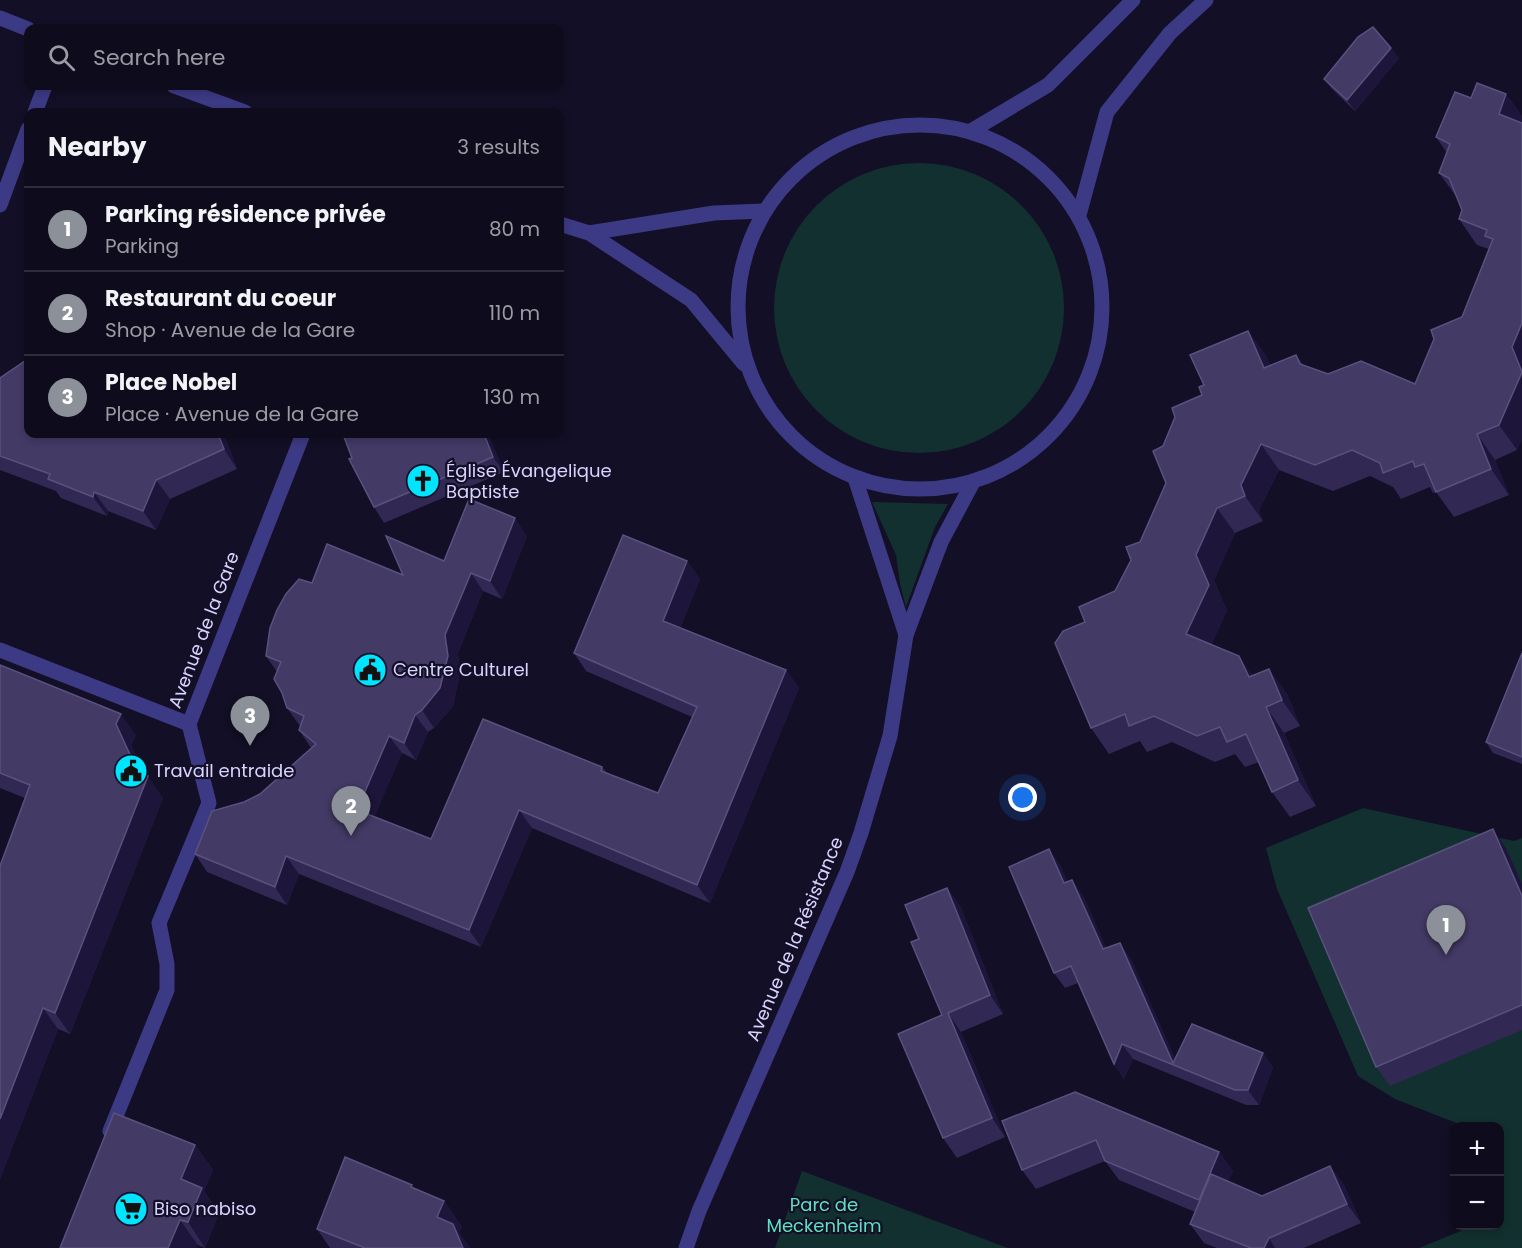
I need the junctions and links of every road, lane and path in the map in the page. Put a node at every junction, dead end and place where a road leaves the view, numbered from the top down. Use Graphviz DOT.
graph roads {
  1 [pos="1133,0"];
  2 [pos="1206,0"];
  3 [pos="0,18"];
  4 [pos="24,27"];
  5 [pos="43,90"];
  6 [pos="185,90"];
  7 [pos="36,108"];
  8 [pos="234,108"];
  9 [pos="971,130"];
  10 [pos="24,140"];
  11 [pos="0,205"];
  12 [pos="764,211"];
  13 [pos="1079,215"];
  14 [pos="564,225"];
  15 [pos="589,232"];
  16 [pos="746,366"];
  17 [pos="301,438"];
  18 [pos="855,478"];
  19 [pos="972,483"];
  20 [pos="906,635"];
  21 [pos="0,650"];
  22 [pos="189,724"];
  23 [pos="106,1141"];
  24 [pos="686,1248"];
  1 -- 9 [label="street"];
  2 -- 13 [label="street"];
  3 -- 4 [label="street"];
  5 -- 7 [label="street"];
  6 -- 8 [label="street"];
  9 -- 12 [label="street"];
  9 -- 13 [label="street"];
  10 -- 11 [label="street"];
  12 -- 15 [label="street"];
  12 -- 16 [label="street"];
  13 -- 19 [label="street"];
  14 -- 15 [label="street"];
  15 -- 16 [label="street"];
  16 -- 18 [label="street"];
  17 -- 22 [label="street, Avenue de la Gare"];
  18 -- 19 [label="street"];
  18 -- 20 [label="street, Avenue de la Résistance"];
  19 -- 20 [label="street, Avenue de la Résistance"];
  20 -- 24 [label="street, Avenue de la Résistance"];
  21 -- 22 [label="street"];
  22 -- 23 [label="street, Avenue de la Gare"];
}
